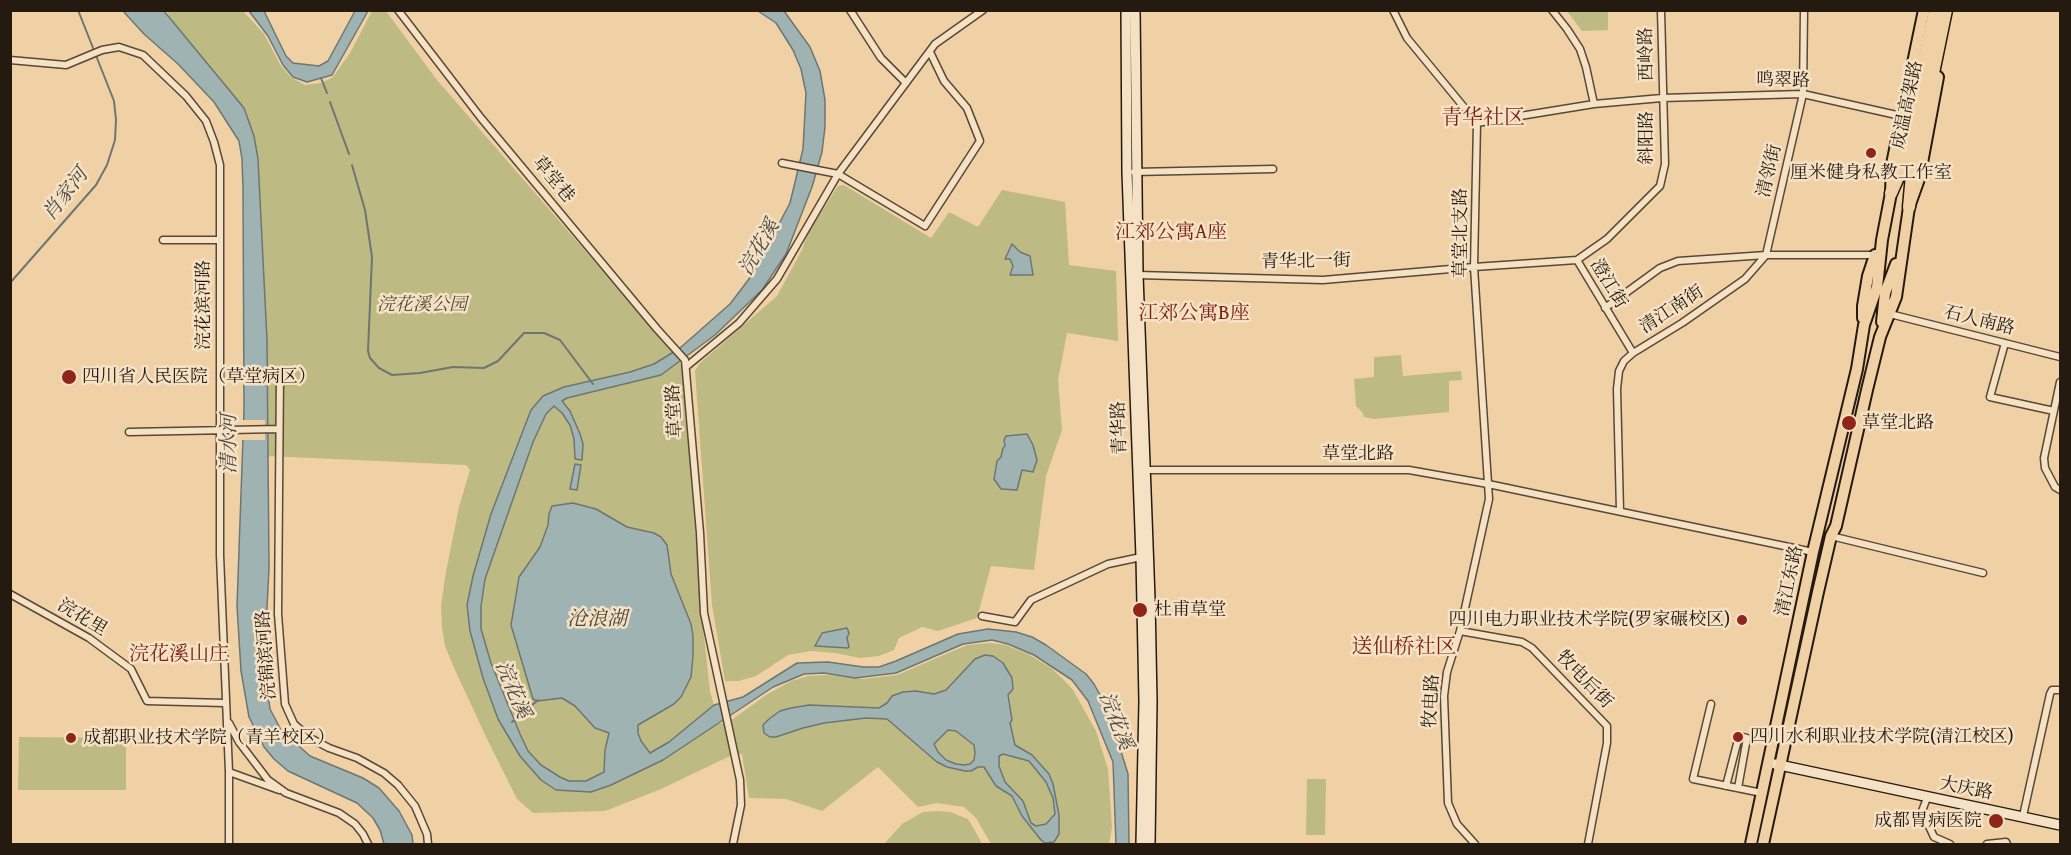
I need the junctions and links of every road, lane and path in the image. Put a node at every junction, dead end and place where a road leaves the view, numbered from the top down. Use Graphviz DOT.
graph roads {
  1 [pos="398,10"];
  2 [pos="850,10"];
  3 [pos="983,10"];
  4 [pos="1126,10"];
  5 [pos="1135,10"];
  6 [pos="1394,10"];
  7 [pos="1552,10"];
  8 [pos="1661,10"];
  9 [pos="1804,10"];
  10 [pos="1924,10"];
  11 [pos="1935,10"];
  12 [pos="1946,10"];
  13 [pos="1951,10"];
  14 [pos="930,52"];
  15 [pos="10,60"];
  16 [pos="1927,77"];
  17 [pos="906,83"];
  18 [pos="1803,93"];
  19 [pos="1662,98"];
  20 [pos="1594,104"];
  21 [pos="1901,116"];
  22 [pos="1477,123"];
  23 [pos="782,163"];
  24 [pos="1273,170"];
  25 [pos="1131,172"];
  26 [pos="838,174"];
  27 [pos="1891,193"];
  28 [pos="1910,207"];
  29 [pos="164,240"];
  30 [pos="219,240"];
  31 [pos="1882,240"];
  32 [pos="1903,244"];
  33 [pos="1766,255"];
  34 [pos="1875,255"];
  35 [pos="1577,260"];
  36 [pos="1474,267"];
  37 [pos="1138,275"];
  38 [pos="1605,308"];
  39 [pos="1890,314"];
  40 [pos="1864,325"];
  41 [pos="1880,337"];
  42 [pos="2005,343"];
  43 [pos="1633,353"];
  44 [pos="2061,357"];
  45 [pos="686,363"];
  46 [pos="280,373"];
  47 [pos="2061,382"];
  48 [pos="2054,411"];
  49 [pos="279,429"];
  50 [pos="220,431"];
  51 [pos="129,432"];
  52 [pos="1145,470"];
  53 [pos="1488,484"];
  54 [pos="2061,490"];
  55 [pos="1620,511"];
  56 [pos="1831,536"];
  57 [pos="1813,552"];
  58 [pos="1141,557"];
  59 [pos="1983,573"];
  60 [pos="10,594"];
  61 [pos="982,616"];
  62 [pos="1460,631"];
  63 [pos="2061,690"];
  64 [pos="225,703"];
  65 [pos="1711,704"];
  66 [pos="227,719"];
  67 [pos="1768,763"];
  68 [pos="1780,765"];
  69 [pos="229,772"];
  70 [pos="1726,786"];
  71 [pos="1738,788"];
  72 [pos="286,793"];
  73 [pos="1761,793"];
  74 [pos="1927,798"];
  75 [pos="2023,816"];
  76 [pos="2061,825"];
  77 [pos="230,844"];
  78 [pos="368,844"];
  79 [pos="428,844"];
  80 [pos="733,844"];
  81 [pos="1141,844"];
  82 [pos="1150,844"];
  83 [pos="1475,844"];
  84 [pos="1588,844"];
  85 [pos="1751,844"];
  86 [pos="1763,844"];
  87 [pos="1950,844"];
  88 [pos="1987,844"];
  89 [pos="2007,844"];
  1 -- 45 [label="street, 草堂巷"];
  2 -- 17 [label="street"];
  3 -- 14 [label="street, 草堂路"];
  4 -- 25 [label="main road, 青华路"];
  5 -- 25 [label="main road, 青华路"];
  6 -- 22 [label="street"];
  7 -- 20 [label="street"];
  8 -- 19 [label="street, 西岭路"];
  9 -- 18 [label="street, 清邻街"];
  10 -- 21 [label="main road, 清江东路"];
  11 -- 16 [label="highway, 成温高架路"];
  12 -- 16 [label="highway, 成温高架路"];
  13 -- 28 [label="main road, 清江东路"];
  14 -- 17 [label="street, 草堂路"];
  14 -- 26 [label="street"];
  15 -- 30 [label="street, 浣花滨河路"];
  16 -- 27 [label="highway, 成温高架路"];
  16 -- 28 [label="highway, 成温高架路"];
  17 -- 26 [label="street, 草堂路"];
  18 -- 19 [label="street, 鸣翠路"];
  18 -- 21 [label="street, 鸣翠路"];
  18 -- 33 [label="street, 清邻街"];
  19 -- 20 [label="street, 斜阳路"];
  19 -- 35 [label="street, 斜阳路"];
  20 -- 22 [label="street, 斜阳路"];
  21 -- 27 [label="main road, 清江东路"];
  22 -- 36 [label="street, 草堂北支路"];
  23 -- 26 [label="street"];
  24 -- 25 [label="street"];
  25 -- 37 [label="main road, 青华路"];
  25 -- 58 [label="main road, 青华路"];
  26 -- 45 [label="street, 草堂路"];
  27 -- 31 [label="main road, 清江东路"];
  28 -- 32 [label="main road, 清江东路"];
  29 -- 30 [label="street"];
  30 -- 50 [label="street, 浣花滨河路"];
  31 -- 34 [label="main road, 清江东路"];
  31 -- 40 [label="main road, 清江东路"];
  32 -- 39 [label="main road, 清江东路"];
  32 -- 41 [label="main road, 清江东路"];
  33 -- 34 [label="street"];
  33 -- 38 [label="street"];
  33 -- 43 [label="street, 清江南街"];
  34 -- 40 [label="main road, 清江东路"];
  35 -- 36 [label="street"];
  35 -- 38 [label="street, 澄江街"];
  36 -- 37 [label="street, 青华北一街"];
  36 -- 53 [label="street, 草堂北支路"];
  37 -- 52 [label="main road, 青华路"];
  38 -- 43 [label="street, 澄江街"];
  39 -- 41 [label="main road, 清江东路"];
  39 -- 42 [label="street, 石人南路"];
  40 -- 57 [label="main road, 清江东路"];
  41 -- 56 [label="main road, 清江东路"];
  42 -- 44 [label="street, 石人南路"];
  42 -- 48 [label="street"];
  43 -- 55 [label="street, 清江南街"];
  45 -- 80 [label="street, 草堂路"];
  46 -- 49 [label="street, 浣锦滨河路"];
  47 -- 48 [label="street"];
  48 -- 54 [label="street"];
  49 -- 50 [label="street"];
  49 -- 79 [label="street, 浣锦滨河路"];
  50 -- 51 [label="street"];
  50 -- 64 [label="street, 浣花滨河路"];
  52 -- 53 [label="street, 草堂北路"];
  52 -- 82 [label="main road, 青华路"];
  53 -- 55 [label="street, 草堂北路"];
  53 -- 62 [label="street, 牧电路"];
  55 -- 57 [label="street, 草堂北路"];
  56 -- 59 [label="street"];
  56 -- 68 [label="main road, 清江东路"];
  57 -- 67 [label="main road, 清江东路"];
  58 -- 61 [label="street"];
  58 -- 81 [label="main road, 青华路"];
  60 -- 64 [label="street, 浣花里"];
  62 -- 83 [label="street, 牧电路"];
  62 -- 84 [label="street, 牧电后街"];
  63 -- 75 [label="street"];
  64 -- 66 [label="street, 浣花滨河路"];
  65 -- 70 [label="street"];
  66 -- 69 [label="street, 浣花滨河路"];
  66 -- 72 [label="street, 浣花滨河路"];
  67 -- 68 [label="main road, 大庆路"];
  67 -- 73 [label="main road, 清江东路"];
  68 -- 74 [label="main road, 大庆路"];
  68 -- 86 [label="main road, 清江东路"];
  69 -- 72 [label="street, 浣花滨河路"];
  69 -- 77 [label="street, 浣花滨河路"];
  70 -- 71 [label="street"];
  70 -- 71 [label="street"];
  71 -- 73 [label="street"];
  72 -- 78 [label="street, 浣花滨河路"];
  73 -- 85 [label="main road, 清江东路"];
  74 -- 75 [label="main road, 大庆路"];
  74 -- 87 [label="street"];
  75 -- 76 [label="main road, 大庆路"];
  88 -- 89 [label="street"];
}
